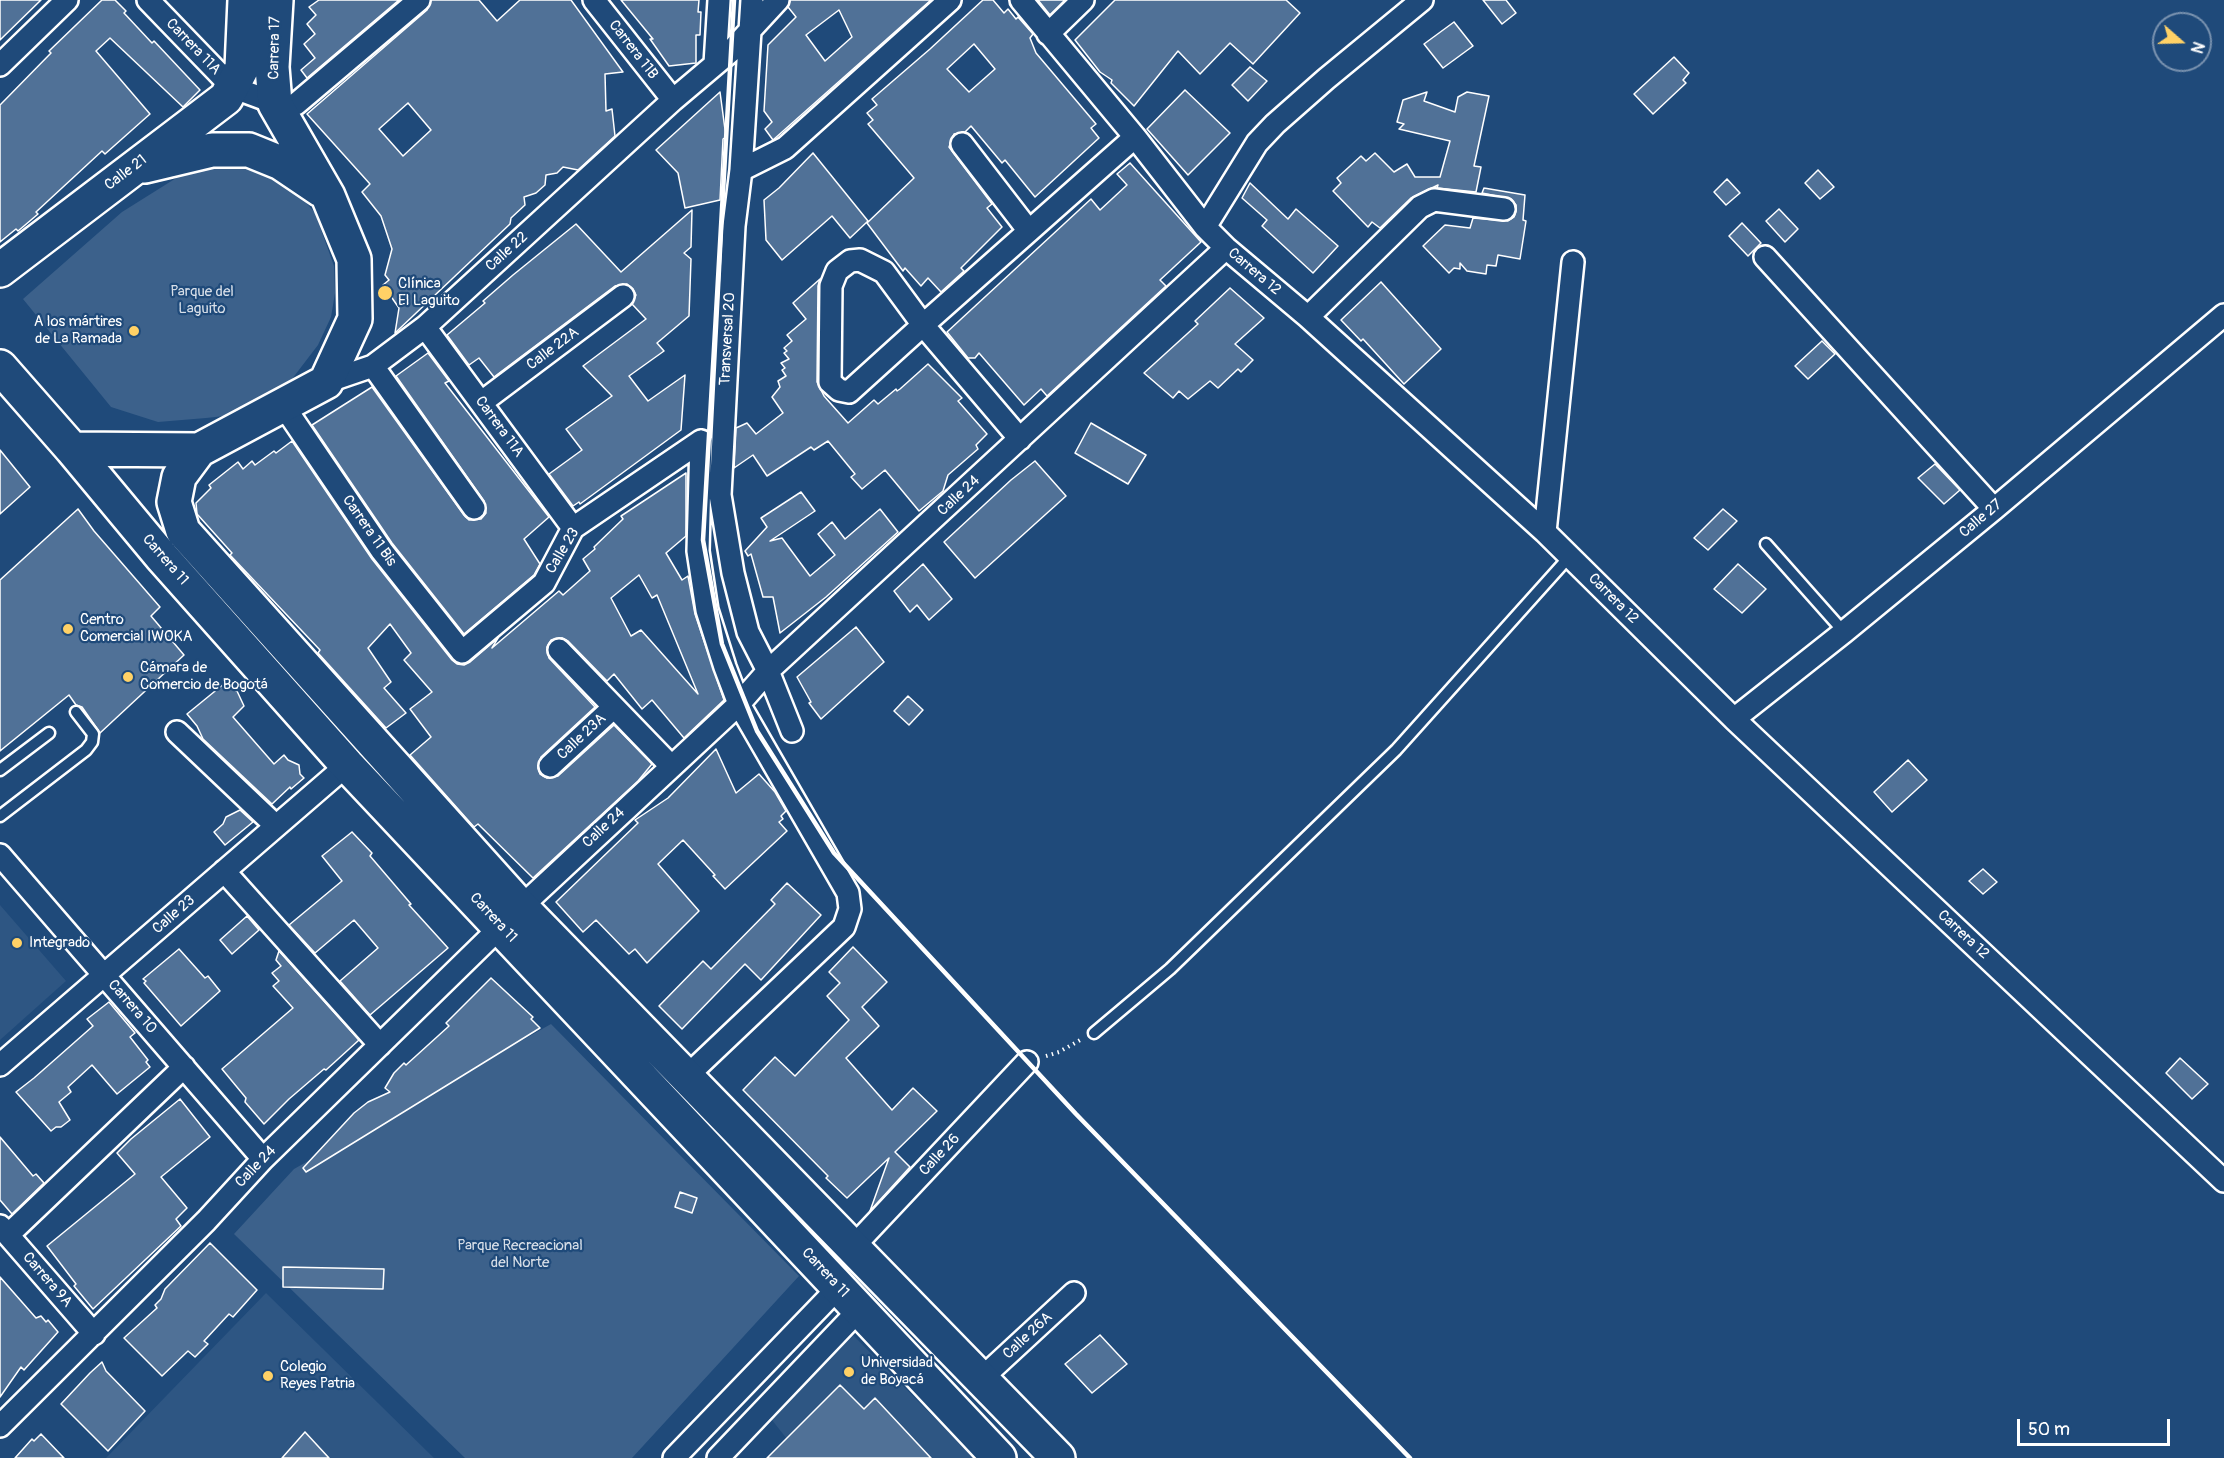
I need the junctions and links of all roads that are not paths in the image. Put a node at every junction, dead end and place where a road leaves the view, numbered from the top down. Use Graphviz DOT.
graph roads {
  1 [pos="67,0"];
  2 [pos="148,0"];
  3 [pos="245,0"];
  4 [pos="276,0"];
  5 [pos="418,0"];
  6 [pos="594,0"];
  7 [pos="719,0"];
  8 [pos="752,0"];
  9 [pos="778,0"];
  10 [pos="950,0"];
  11 [pos="1021,0"];
  12 [pos="1083,0"];
  13 [pos="1422,0"];
  14 [pos="750,31"];
  15 [pos="1048,34"];
  16 [pos="715,64"];
  17 [pos="0,65"];
  18 [pos="237,78"];
  19 [pos="275,100"];
  20 [pos="673,100"];
  21 [pos="1135,137"];
  22 [pos="962,144"];
  23 [pos="132,169"];
  24 [pos="741,171"];
  25 [pos="328,196"];
  26 [pos="1504,209"];
  27 [pos="1205,227"];
  28 [pos="1029,231"];
  29 [pos="1226,248"];
  30 [pos="1765,257"];
  31 [pos="1573,262"];
  32 [pos="0,270"];
  33 [pos="623,296"];
  34 [pos="2224,315"];
  35 [pos="1308,317"];
  36 [pos="923,326"];
  37 [pos="425,327"];
  38 [pos="373,366"];
  39 [pos="0,367"];
  40 [pos="326,382"];
  41 [pos="482,402"];
  42 [pos="283,405"];
  43 [pos="1020,439"];
  44 [pos="72,449"];
  45 [pos="199,450"];
  46 [pos="474,508"];
  47 [pos="1994,509"];
  48 [pos="573,528"];
  49 [pos="1545,532"];
  50 [pos="1766,544"];
  51 [pos="1570,556"];
  52 [pos="1844,632"];
  53 [pos="559,650"];
  54 [pos="462,652"];
  55 [pos="768,671"];
  56 [pos="739,704"];
  57 [pos="614,707"];
  58 [pos="76,712"];
  59 [pos="1734,719"];
  60 [pos="792,731"];
  61 [pos="177,732"];
  62 [pos="49,733"];
  63 [pos="347,765"];
  64 [pos="550,766"];
  65 [pos="671,766"];
  66 [pos="0,770"];
  67 [pos="0,816"];
  68 [pos="276,826"];
  69 [pos="0,855"];
  70 [pos="224,871"];
  71 [pos="511,917"];
  72 [pos="104,975"];
  73 [pos="1094,1033"];
  74 [pos="380,1045"];
  75 [pos="1027,1062"];
  76 [pos="0,1065"];
  77 [pos="184,1067"];
  78 [pos="686,1077"];
  79 [pos="263,1159"];
  80 [pos="2224,1181"];
  81 [pos="4,1231"];
  82 [pos="853,1247"];
  83 [pos="1074,1293"];
  84 [pos="849,1299"];
  85 [pos="94,1334"];
  86 [pos="981,1379"];
  87 [pos="0,1426"];
  88 [pos="674,1458"];
  89 [pos="718,1458"];
  90 [pos="999,1458"];
  91 [pos="1058,1458"];
  1 -- 17 [label="street"];
  2 -- 18 [label="street, Carrera 11A"];
  3 -- 18 [label="main road, Carrera 17"];
  4 -- 19 [label="main road, Carrera 17"];
  5 -- 19 [label="street"];
  6 -- 20 [label="street, Carrera 11B"];
  7 -- 16 [label="street"];
  8 -- 14 [label="street, Transversal 20"];
  9 -- 14 [label="street, Calle 22"];
  10 -- 24 [label="street"];
  11 -- 15 [label="street, Carrera 12"];
  12 -- 15 [label="street"];
  13 -- 27 [label="street"];
  14 -- 16 [label="street, Calle 22"];
  14 -- 24 [label="street, Transversal 20"];
  15 -- 21 [label="street, Carrera 12"];
  16 -- 20 [label="street, Calle 22"];
  18 -- 19 [label="street, Carrera 11A"];
  18 -- 23 [label="main road, Calle 21"];
  19 -- 25 [label="main road"];
  20 -- 37 [label="street, Calle 22"];
  21 -- 27 [label="street, Carrera 12"];
  21 -- 28 [label="street"];
  22 -- 28 [label="street"];
  23 -- 25 [label="main road"];
  23 -- 32 [label="main road, Calle 21"];
  24 -- 55 [label="street, Transversal 20"];
  25 -- 40 [label="main road"];
  26 -- 35 [label="street"];
  27 -- 29 [label="street, Carrera 12"];
  28 -- 36 [label="street"];
  29 -- 35 [label="street, Carrera 12"];
  29 -- 43 [label="street, Calle 24"];
  30 -- 47 [label="street"];
  31 -- 49 [label="street"];
  33 -- 41 [label="street, Calle 22A"];
  34 -- 47 [label="street, Calle 27"];
  35 -- 49 [label="street, Carrera 12"];
  36 -- 36 [label="street"];
  36 -- 43 [label="street"];
  37 -- 38 [label="street, Calle 22"];
  37 -- 41 [label="street, Carrera 11A"];
  38 -- 40 [label="street, Calle 22"];
  38 -- 46 [label="street"];
  39 -- 44 [label="main road, Carrera 11"];
  40 -- 42 [label="main road, Calle 22"];
  41 -- 48 [label="street, Carrera 11A"];
  42 -- 45 [label="main road, Calle 22"];
  42 -- 54 [label="street, Carrera 11 Bis"];
  43 -- 55 [label="street, Calle 24"];
  44 -- 45 [label="main road"];
  44 -- 63 [label="main road, Carrera 11"];
  45 -- 71 [label="main road, Carrera 11"];
  47 -- 52 [label="street, Calle 27"];
  48 -- 54 [label="street, Calle 23"];
  48 -- 56 [label="street, Calle 23"];
  49 -- 51 [label="street, Carrera 12"];
  50 -- 52 [label="lane"];
  51 -- 59 [label="street, Carrera 12"];
  51 -- 73 [label="lane"];
  52 -- 59 [label="street, Calle 27"];
  53 -- 57 [label="street"];
  55 -- 56 [label="street, Calle 24"];
  55 -- 60 [label="street"];
  56 -- 65 [label="street, Calle 24"];
  56 -- 78 [label="street"];
  57 -- 64 [label="street, Calle 23A"];
  57 -- 65 [label="street"];
  58 -- 67 [label="lane"];
  59 -- 80 [label="street, Carrera 12"];
  61 -- 68 [label="street"];
  62 -- 66 [label="lane"];
  63 -- 68 [label="street, Calle 23"];
  63 -- 71 [label="main road, Carrera 11"];
  65 -- 71 [label="street, Calle 24"];
  68 -- 70 [label="street, Calle 23"];
  69 -- 72 [label="street, Carrera 10"];
  70 -- 72 [label="street, Calle 23"];
  70 -- 74 [label="street"];
  71 -- 74 [label="street, Calle 24"];
  71 -- 78 [label="main road, Carrera 11"];
  71 -- 84 [label="main road, Carrera 11"];
  72 -- 76 [label="street, Calle 23"];
  72 -- 77 [label="street, Carrera 10"];
  74 -- 79 [label="street, Calle 24"];
  75 -- 82 [label="street, Calle 26"];
  77 -- 79 [label="street, Carrera 10"];
  77 -- 81 [label="street"];
  78 -- 82 [label="main road, Carrera 11"];
  79 -- 85 [label="street, Calle 24"];
  81 -- 85 [label="street, Carrera 9A"];
  82 -- 86 [label="main road, Carrera 11"];
  83 -- 86 [label="street, Calle 26A"];
  84 -- 88 [label="street"];
  84 -- 89 [label="street"];
  84 -- 90 [label="main road, Carrera 11"];
  85 -- 87 [label="street, Calle 24"];
  86 -- 91 [label="main road, Carrera 11"];
}
